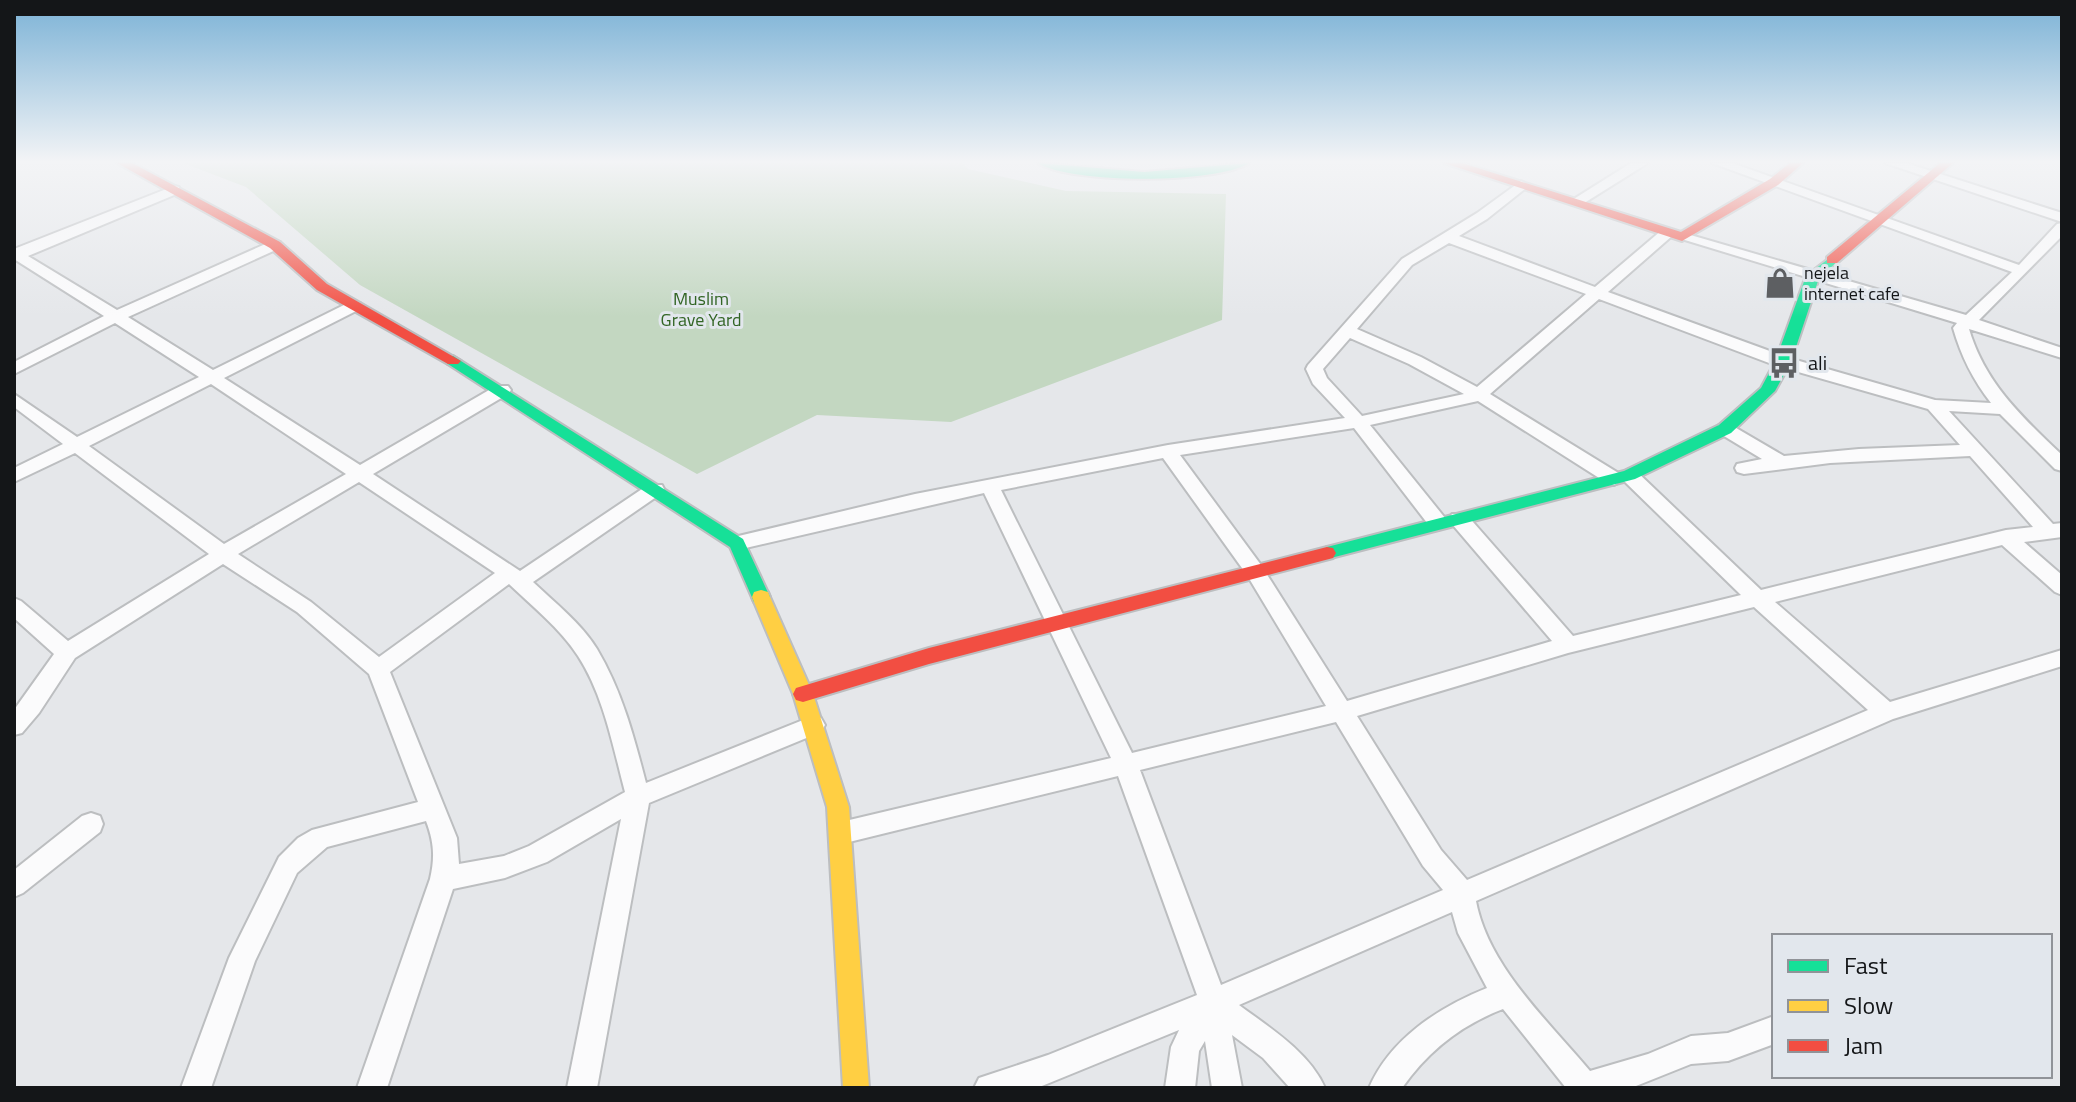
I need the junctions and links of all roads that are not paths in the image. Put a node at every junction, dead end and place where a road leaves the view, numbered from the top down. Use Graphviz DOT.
graph roads {
  1 [pos="113,214"];
  2 [pos="219,214"];
  3 [pos="1484,214"];
  4 [pos="1613,214"];
  5 [pos="1713,214"];
  6 [pos="1863,214"];
  7 [pos="1885,214"];
  8 [pos="1878,220"];
  9 [pos="2062,227"];
  10 [pos="1675,235"];
  11 [pos="1447,237"];
  12 [pos="275,245"];
  13 [pos="15,254"];
  14 [pos="2022,271"];
  15 [pos="1813,276"];
  16 [pos="1599,294"];
  17 [pos="354,306"];
  18 [pos="114,317"];
  19 [pos="1969,321"];
  20 [pos="1347,331"];
  21 [pos="2062,353"];
  22 [pos="1783,362"];
  23 [pos="14,369"];
  24 [pos="211,378"];
  25 [pos="502,390"];
  26 [pos="1477,396"];
  27 [pos="14,399"];
  28 [pos="1934,405"];
  29 [pos="2003,409"];
  30 [pos="1358,422"];
  31 [pos="1725,429"];
  32 [pos="78,444"];
  33 [pos="1975,450"];
  34 [pos="1168,451"];
  35 [pos="1779,461"];
  36 [pos="2060,462"];
  37 [pos="1744,468"];
  38 [pos="357,474"];
  39 [pos="14,476"];
  40 [pos="1621,477"];
  41 [pos="990,486"];
  42 [pos="655,489"];
  43 [pos="1448,521"];
  44 [pos="2055,530"];
  45 [pos="2006,537"];
  46 [pos="737,543"];
  47 [pos="223,554"];
  48 [pos="1254,570"];
  49 [pos="515,577"];
  50 [pos="2062,587"];
  51 [pos="1757,598"];
  52 [pos="14,606"];
  53 [pos="1057,623"];
  54 [pos="1568,645"];
  55 [pos="67,652"];
  56 [pos="2062,658"];
  57 [pos="378,669"];
  58 [pos="803,694"];
  59 [pos="1341,712"];
  60 [pos="1886,712"];
  61 [pos="813,725"];
  62 [pos="14,726"];
  63 [pos="1126,764"];
  64 [pos="638,797"];
  65 [pos="434,808"];
  66 [pos="91,824"];
  67 [pos="841,833"];
  68 [pos="443,879"];
  69 [pos="14,885"];
  70 [pos="1462,894"];
  71 [pos="1508,994"];
  72 [pos="1213,1002"];
  73 [pos="1772,1031"];
  74 [pos="196,1088"];
  75 [pos="372,1088"];
  76 [pos="582,1088"];
  77 [pos="856,1088"];
  78 [pos="989,1088"];
  79 [pos="1180,1088"];
  80 [pos="1227,1088"];
  81 [pos="1310,1088"];
  82 [pos="1384,1088"];
  83 [pos="1585,1088"];
  1 -- 13 [label="street"];
  2 -- 12 [label="street"];
  3 -- 11 [label="street"];
  4 -- 10 [label="street"];
  5 -- 10 [label="street"];
  6 -- 8 [label="street"];
  7 -- 8 [label="street"];
  8 -- 14 [label="street"];
  8 -- 15 [label="street"];
  9 -- 14 [label="street"];
  10 -- 15 [label="street"];
  10 -- 16 [label="street"];
  11 -- 16 [label="street"];
  11 -- 20 [label="street"];
  12 -- 17 [label="street"];
  12 -- 18 [label="street"];
  13 -- 18 [label="street"];
  14 -- 19 [label="street"];
  15 -- 19 [label="street"];
  15 -- 22 [label="street"];
  16 -- 22 [label="street"];
  16 -- 26 [label="street"];
  17 -- 24 [label="street"];
  17 -- 25 [label="street"];
  18 -- 23 [label="street"];
  18 -- 24 [label="street"];
  19 -- 21 [label="street"];
  19 -- 29 [label="street"];
  20 -- 26 [label="street"];
  20 -- 30 [label="street"];
  22 -- 28 [label="street"];
  22 -- 31 [label="street"];
  24 -- 32 [label="street"];
  24 -- 38 [label="street"];
  25 -- 38 [label="street"];
  25 -- 42 [label="street"];
  26 -- 30 [label="street"];
  26 -- 40 [label="street"];
  27 -- 32 [label="street"];
  28 -- 29 [label="street"];
  28 -- 33 [label="street"];
  29 -- 36 [label="street"];
  30 -- 34 [label="street"];
  30 -- 43 [label="street"];
  31 -- 35 [label="street"];
  31 -- 40 [label="street"];
  32 -- 39 [label="street"];
  32 -- 47 [label="street"];
  33 -- 35 [label="street"];
  33 -- 44 [label="street"];
  34 -- 41 [label="street"];
  34 -- 48 [label="street"];
  35 -- 37 [label="street"];
  38 -- 47 [label="street"];
  38 -- 49 [label="street"];
  40 -- 43 [label="street"];
  40 -- 51 [label="street"];
  41 -- 46 [label="street"];
  41 -- 53 [label="street"];
  42 -- 46 [label="street"];
  42 -- 49 [label="street"];
  43 -- 48 [label="street"];
  43 -- 54 [label="street"];
  44 -- 45 [label="street"];
  45 -- 50 [label="street"];
  45 -- 51 [label="street"];
  46 -- 58 [label="street"];
  47 -- 55 [label="street"];
  47 -- 57 [label="street"];
  48 -- 53 [label="street"];
  48 -- 59 [label="street"];
  49 -- 57 [label="street"];
  49 -- 64 [label="street"];
  51 -- 54 [label="street"];
  51 -- 60 [label="street"];
  52 -- 55 [label="street"];
  53 -- 58 [label="street"];
  53 -- 63 [label="street"];
  54 -- 59 [label="street"];
  55 -- 62 [label="street"];
  56 -- 60 [label="street"];
  57 -- 65 [label="street"];
  58 -- 61 [label="street"];
  59 -- 63 [label="street"];
  59 -- 70 [label="street"];
  60 -- 70 [label="street"];
  61 -- 64 [label="street"];
  61 -- 67 [label="street"];
  63 -- 67 [label="street"];
  63 -- 72 [label="street"];
  64 -- 68 [label="street"];
  64 -- 76 [label="street"];
  65 -- 68 [label="street"];
  65 -- 74 [label="street"];
  66 -- 69 [label="street"];
  67 -- 77 [label="street"];
  68 -- 75 [label="street"];
  70 -- 71 [label="street"];
  70 -- 72 [label="street"];
  71 -- 82 [label="street"];
  71 -- 83 [label="street"];
  72 -- 78 [label="street"];
  72 -- 79 [label="street"];
  72 -- 80 [label="street"];
  72 -- 81 [label="street"];
  73 -- 83 [label="street"];
}
